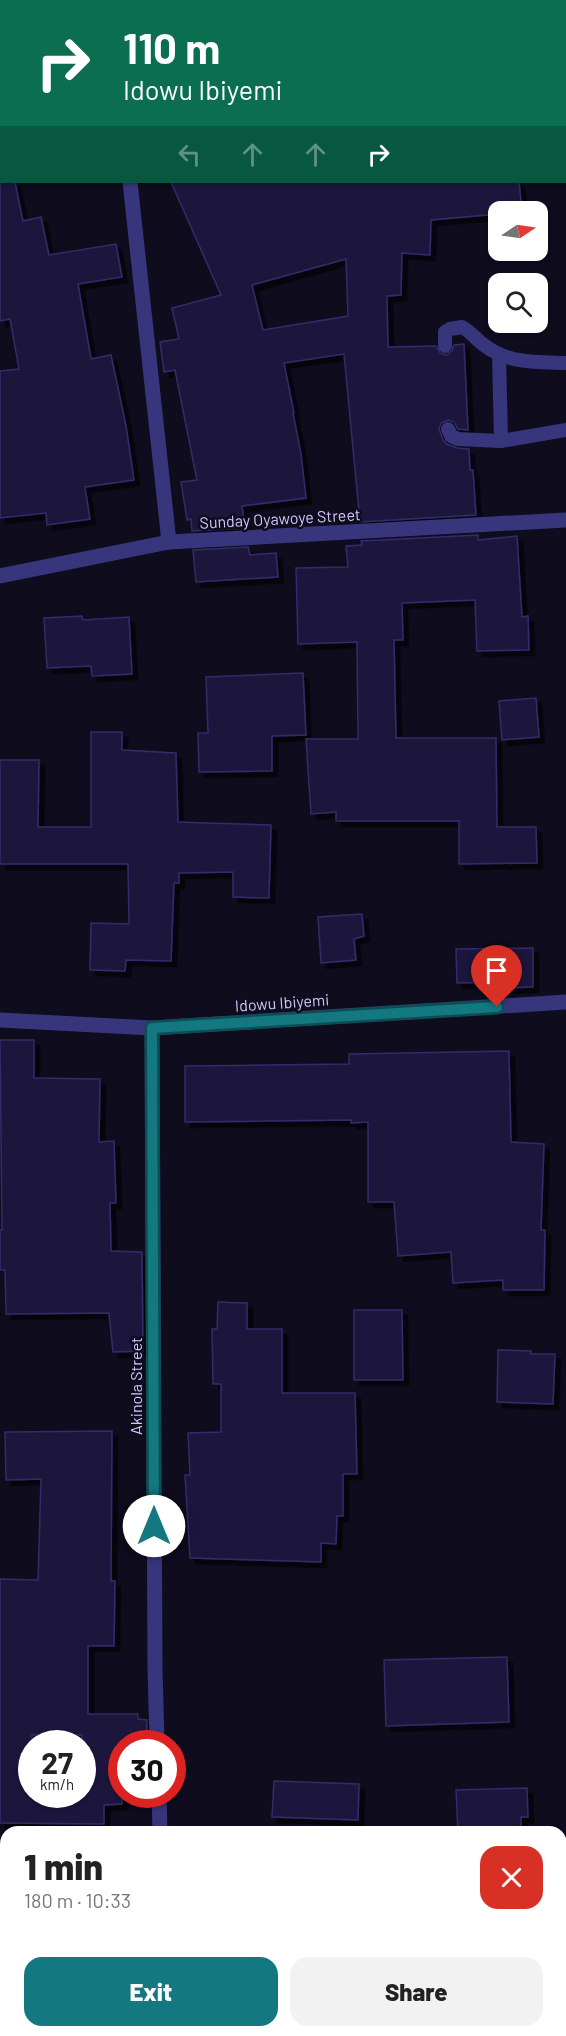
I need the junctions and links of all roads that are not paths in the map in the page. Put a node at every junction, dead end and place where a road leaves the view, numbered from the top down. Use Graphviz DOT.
graph roads {
  1 [pos="130,183"];
  2 [pos="445,346"];
  3 [pos="499,355"];
  4 [pos="566,363"];
  5 [pos="448,429"];
  6 [pos="566,430"];
  7 [pos="501,441"];
  8 [pos="566,520"];
  9 [pos="169,542"];
  10 [pos="0,576"];
  11 [pos="566,1002"];
  12 [pos="0,1020"];
  13 [pos="152,1028"];
  14 [pos="157,1730"];
  15 [pos="159,1808"];
  16 [pos="160,1826"];
  1 -- 9 [label="street"];
  2 -- 3 [label="lane"];
  3 -- 4 [label="lane"];
  3 -- 7 [label="lane"];
  5 -- 7 [label="lane"];
  6 -- 7 [label="lane"];
  8 -- 9 [label="street, Sunday Oyawoye Street"];
  9 -- 10 [label="street, Sunday Oyawoye Street"];
  11 -- 13 [label="street, Idowu Ibiyemi"];
  12 -- 13 [label="street, Idowu Ibiyemi"];
  13 -- 14 [label="street, Akinola Street"];
  15 -- 16 [label="street"];
}
